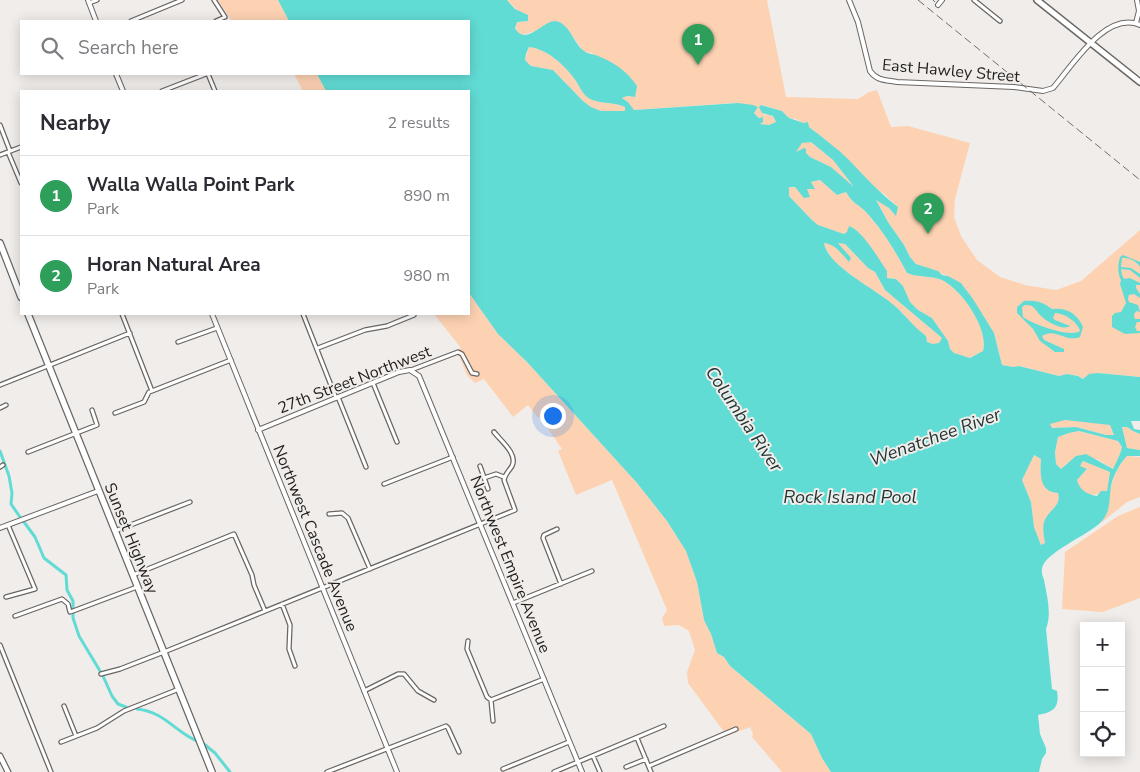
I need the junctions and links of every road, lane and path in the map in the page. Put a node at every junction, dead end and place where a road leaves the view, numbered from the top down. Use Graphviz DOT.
graph roads {
  1 [pos="97,0"];
  2 [pos="182,0"];
  3 [pos="214,0"];
  4 [pos="849,0"];
  5 [pos="942,0"];
  6 [pos="974,0"];
  7 [pos="1037,0"];
  8 [pos="1137,0"];
  9 [pos="88,2"];
  10 [pos="938,5"];
  11 [pos="96,20"];
  12 [pos="133,20"];
  13 [pos="218,20"];
  14 [pos="1000,21"];
  15 [pos="1138,24"];
  16 [pos="1090,44"];
  17 [pos="116,75"];
  18 [pos="204,75"];
  19 [pos="207,75"];
  20 [pos="1140,82"];
  21 [pos="124,90"];
  22 [pos="165,90"];
  23 [pos="215,90"];
  24 [pos="0,125"];
  25 [pos="20,147"];
  26 [pos="9,152"];
  27 [pos="0,155"];
  28 [pos="20,180"];
  29 [pos="0,243"];
  30 [pos="20,294"];
  31 [pos="28,315"];
  32 [pos="122,315"];
  33 [pos="212,315"];
  34 [pos="304,315"];
  35 [pos="414,315"];
  36 [pos="218,328"];
  37 [pos="130,333"];
  38 [pos="178,342"];
  39 [pos="318,348"];
  40 [pos="230,360"];
  41 [pos="48,366"];
  42 [pos="410,370"];
  43 [pos="477,374"];
  44 [pos="373,383"];
  45 [pos="0,385"];
  46 [pos="152,391"];
  47 [pos="337,398"];
  48 [pos="6,405"];
  49 [pos="0,408"];
  50 [pos="92,410"];
  51 [pos="115,413"];
  52 [pos="258,430"];
  53 [pos="494,432"];
  54 [pos="76,434"];
  55 [pos="397,442"];
  56 [pos="28,452"];
  57 [pos="453,456"];
  58 [pos="480,466"];
  59 [pos="366,467"];
  60 [pos="504,477"];
  61 [pos="484,478"];
  62 [pos="384,484"];
  63 [pos="488,489"];
  64 [pos="98,491"];
  65 [pos="190,502"];
  66 [pos="329,514"];
  67 [pos="481,524"];
  68 [pos="8,525"];
  69 [pos="0,528"];
  70 [pos="557,529"];
  71 [pos="114,531"];
  72 [pos="370,569"];
  73 [pos="592,571"];
  74 [pos="132,575"];
  75 [pos="561,584"];
  76 [pos="137,587"];
  77 [pos="322,589"];
  78 [pos="6,597"];
  79 [pos="514,603"];
  80 [pos="282,604"];
  81 [pos="265,611"];
  82 [pos="15,616"];
  83 [pos="468,641"];
  84 [pos="0,645"];
  85 [pos="164,652"];
  86 [pos="295,666"];
  87 [pos="103,673"];
  88 [pos="544,679"];
  89 [pos="179,689"];
  90 [pos="364,692"];
  91 [pos="434,700"];
  92 [pos="491,700"];
  93 [pos="64,706"];
  94 [pos="493,721"];
  95 [pos="664,726"];
  96 [pos="736,729"];
  97 [pos="76,736"];
  98 [pos="638,738"];
  99 [pos="61,742"];
  100 [pos="569,742"];
  101 [pos="387,748"];
  102 [pos="459,752"];
  103 [pos="0,756"];
  104 [pos="593,756"];
  105 [pos="646,759"];
  106 [pos="578,762"];
  107 [pos="2,763"];
  108 [pos="649,766"];
  109 [pos="626,767"];
  110 [pos="503,769"];
  111 [pos="330,771"];
  112 [pos="8,772"];
  113 [pos="51,772"];
  114 [pos="212,772"];
  115 [pos="397,772"];
  116 [pos="554,772"];
  117 [pos="582,772"];
  118 [pos="600,772"];
  119 [pos="651,772"];
  1 -- 9 [label="street"];
  2 -- 12 [label="street"];
  3 -- 13 [label="street"];
  4 -- 16 [label="street, East Hawley Street"];
  5 -- 10 [label="street"];
  6 -- 14 [label="street"];
  7 -- 16 [label="main road"];
  8 -- 15 [label="street"];
  9 -- 11 [label="street"];
  15 -- 16 [label="street, East Hawley Street"];
  16 -- 20 [label="main road"];
  17 -- 21 [label="street"];
  18 -- 22 [label="street"];
  19 -- 23 [label="street"];
  24 -- 26 [label="street"];
  25 -- 26 [label="street"];
  26 -- 27 [label="street"];
  26 -- 28 [label="street"];
  29 -- 30 [label="highway"];
  31 -- 41 [label="highway, Sunset Highway"];
  32 -- 37 [label="street"];
  33 -- 36 [label="street, Northwest Cascade Avenue"];
  34 -- 39 [label="street"];
  35 -- 39 [label="street"];
  36 -- 38 [label="street"];
  36 -- 40 [label="street, Northwest Cascade Avenue"];
  37 -- 41 [label="street"];
  37 -- 46 [label="street"];
  39 -- 47 [label="street"];
  40 -- 46 [label="street"];
  40 -- 52 [label="street, Northwest Cascade Avenue"];
  41 -- 45 [label="street"];
  41 -- 54 [label="highway, Sunset Highway"];
  42 -- 43 [label="street, 27th Street Northwest"];
  42 -- 44 [label="street, 27th Street Northwest"];
  42 -- 57 [label="street, Northwest Empire Avenue"];
  44 -- 47 [label="street, 27th Street Northwest"];
  44 -- 55 [label="street"];
  46 -- 51 [label="street"];
  47 -- 52 [label="street, 27th Street Northwest"];
  47 -- 59 [label="street"];
  48 -- 49 [label="street"];
  50 -- 54 [label="street"];
  52 -- 77 [label="street, Northwest Cascade Avenue"];
  53 -- 60 [label="street"];
  54 -- 56 [label="street"];
  54 -- 64 [label="highway, Sunset Highway"];
  57 -- 62 [label="street"];
  57 -- 67 [label="street, Northwest Empire Avenue"];
  58 -- 61 [label="street"];
  60 -- 61 [label="street"];
  60 -- 67 [label="street"];
  61 -- 63 [label="street"];
  64 -- 68 [label="street"];
  64 -- 71 [label="highway, Sunset Highway"];
  65 -- 71 [label="street"];
  66 -- 72 [label="street"];
  67 -- 72 [label="street"];
  67 -- 79 [label="street, Northwest Empire Avenue"];
  68 -- 69 [label="street"];
  68 -- 78 [label="street"];
  70 -- 75 [label="street"];
  71 -- 74 [label="highway, Sunset Highway"];
  72 -- 77 [label="street"];
  73 -- 75 [label="street"];
  74 -- 76 [label="highway, Sunset Highway"];
  74 -- 81 [label="street"];
  75 -- 79 [label="street"];
  76 -- 82 [label="street"];
  76 -- 85 [label="highway, Sunset Highway"];
  77 -- 80 [label="street"];
  77 -- 90 [label="street, Northwest Cascade Avenue"];
  79 -- 88 [label="street, Northwest Empire Avenue"];
  80 -- 81 [label="street"];
  80 -- 86 [label="street"];
  81 -- 85 [label="street"];
  83 -- 92 [label="street"];
  84 -- 113 [label="street"];
  85 -- 87 [label="street"];
  85 -- 89 [label="highway, Sunset Highway"];
  88 -- 92 [label="street"];
  88 -- 100 [label="street, Northwest Empire Avenue"];
  89 -- 97 [label="street"];
  89 -- 114 [label="highway, Sunset Highway"];
  90 -- 91 [label="street"];
  90 -- 101 [label="street, Northwest Cascade Avenue"];
  92 -- 94 [label="street"];
  93 -- 97 [label="street"];
  95 -- 98 [label="street"];
  96 -- 108 [label="street"];
  97 -- 99 [label="street"];
  98 -- 104 [label="street"];
  98 -- 105 [label="street"];
  100 -- 106 [label="street, Northwest Empire Avenue"];
  100 -- 110 [label="street"];
  101 -- 102 [label="street"];
  101 -- 111 [label="street"];
  101 -- 115 [label="street, Northwest Cascade Avenue"];
  103 -- 107 [label="main road"];
  104 -- 106 [label="street"];
  104 -- 118 [label="street"];
  105 -- 108 [label="street"];
  105 -- 109 [label="street"];
  106 -- 116 [label="street"];
  106 -- 117 [label="street, Northwest Empire Avenue"];
  107 -- 112 [label="main road"];
  108 -- 119 [label="street"];
}
